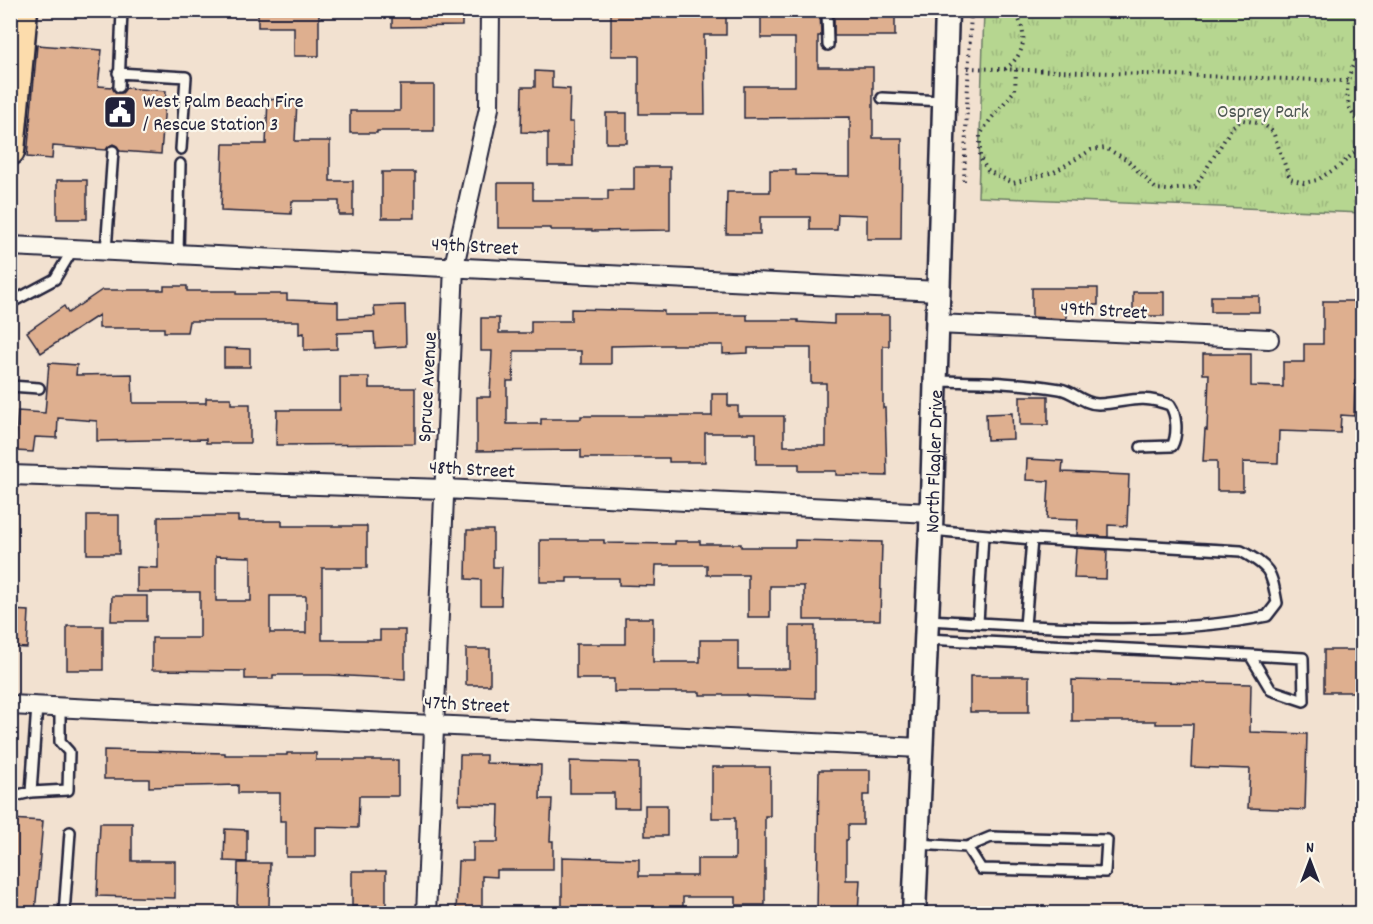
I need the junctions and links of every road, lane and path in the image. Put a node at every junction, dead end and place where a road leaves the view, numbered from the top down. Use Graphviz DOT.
graph roads {
  1 [pos="23,10"];
  2 [pos="122,10"];
  3 [pos="490,10"];
  4 [pos="827,10"];
  5 [pos="947,10"];
  6 [pos="1014,10"];
  7 [pos="828,45"];
  8 [pos="1362,51"];
  9 [pos="968,68"];
  10 [pos="1004,69"];
  11 [pos="1016,70"];
  12 [pos="118,73"];
  13 [pos="1348,81"];
  14 [pos="119,87"];
  15 [pos="882,98"];
  16 [pos="944,100"];
  17 [pos="1362,130"];
  18 [pos="1362,136"];
  19 [pos="181,149"];
  20 [pos="10,151"];
  21 [pos="112,151"];
  22 [pos="180,164"];
  23 [pos="10,246"];
  24 [pos="73,249"];
  25 [pos="106,250"];
  26 [pos="178,254"];
  27 [pos="454,266"];
  28 [pos="938,291"];
  29 [pos="10,303"];
  30 [pos="937,324"];
  31 [pos="1269,339"];
  32 [pos="935,381"];
  33 [pos="10,386"];
  34 [pos="39,388"];
  35 [pos="1141,447"];
  36 [pos="10,475"];
  37 [pos="444,489"];
  38 [pos="931,522"];
  39 [pos="983,535"];
  40 [pos="1032,539"];
  41 [pos="978,623"];
  42 [pos="1025,626"];
  43 [pos="926,629"];
  44 [pos="1250,655"];
  45 [pos="10,705"];
  46 [pos="37,706"];
  47 [pos="60,707"];
  48 [pos="434,724"];
  49 [pos="921,748"];
  50 [pos="31,792"];
  51 [pos="10,797"];
  52 [pos="70,832"];
  53 [pos="917,844"];
  54 [pos="967,847"];
  55 [pos="64,914"];
  56 [pos="426,914"];
  57 [pos="914,914"];
  1 -- 20 [label="main road"];
  2 -- 12 [label="lane"];
  3 -- 27 [label="street, Spruce Avenue"];
  4 -- 7 [label="lane"];
  5 -- 16 [label="street, North Flagler Drive"];
  6 -- 10 [label="path"];
  8 -- 13 [label="path"];
  9 -- 10 [label="path"];
  10 -- 11 [label="path"];
  11 -- 13 [label="path"];
  11 -- 18 [label="path"];
  12 -- 14 [label="lane"];
  12 -- 19 [label="lane"];
  13 -- 17 [label="path"];
  15 -- 16 [label="lane"];
  16 -- 28 [label="street, North Flagler Drive"];
  21 -- 25 [label="lane"];
  22 -- 26 [label="lane"];
  23 -- 24 [label="street, 49th Street"];
  24 -- 25 [label="street, 49th Street"];
  24 -- 29 [label="lane"];
  25 -- 26 [label="street, 49th Street"];
  26 -- 27 [label="street, 49th Street"];
  27 -- 28 [label="street, 49th Street"];
  27 -- 37 [label="street, Spruce Avenue"];
  28 -- 30 [label="street, North Flagler Drive"];
  30 -- 31 [label="street, 49th Street"];
  30 -- 32 [label="street, North Flagler Drive"];
  32 -- 35 [label="lane"];
  32 -- 38 [label="street, North Flagler Drive"];
  33 -- 34 [label="lane"];
  36 -- 37 [label="street, 48th Street"];
  37 -- 38 [label="street, 48th Street"];
  37 -- 48 [label="street, Spruce Avenue"];
  38 -- 39 [label="lane"];
  38 -- 43 [label="street, North Flagler Drive"];
  39 -- 40 [label="lane"];
  39 -- 41 [label="lane"];
  40 -- 42 [label="lane"];
  40 -- 42 [label="lane"];
  41 -- 42 [label="lane"];
  41 -- 43 [label="lane"];
  43 -- 44 [label="lane"];
  43 -- 49 [label="street, North Flagler Drive"];
  44 -- 44 [label="lane"];
  45 -- 46 [label="street, 47th Street"];
  46 -- 47 [label="street, 47th Street"];
  46 -- 50 [label="lane"];
  47 -- 48 [label="street, 47th Street"];
  47 -- 50 [label="lane"];
  48 -- 49 [label="street, 47th Street"];
  48 -- 56 [label="street, Spruce Avenue"];
  49 -- 53 [label="street, North Flagler Drive"];
  50 -- 51 [label="lane"];
  52 -- 55 [label="lane"];
  53 -- 54 [label="lane"];
  53 -- 57 [label="street, North Flagler Drive"];
  54 -- 54 [label="lane"];
}
